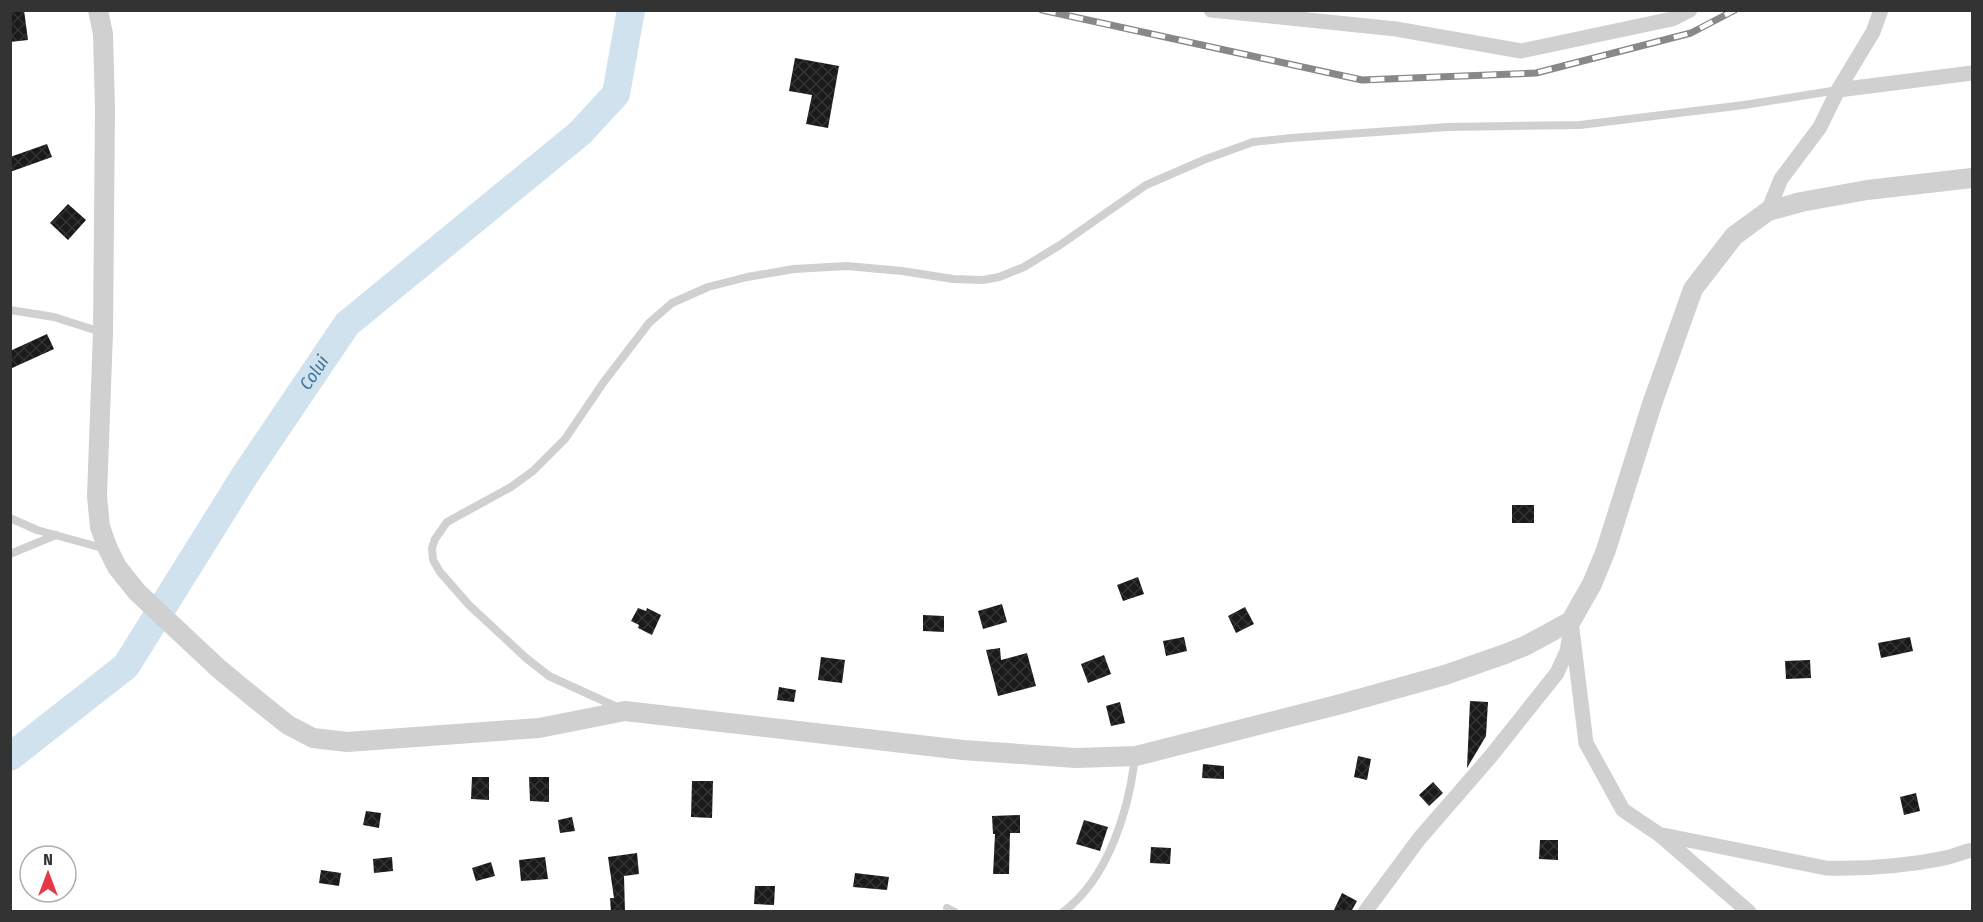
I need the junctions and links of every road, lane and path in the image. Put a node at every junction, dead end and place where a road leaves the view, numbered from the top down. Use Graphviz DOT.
graph roads {
  1 [pos="98,10"];
  2 [pos="1211,10"];
  3 [pos="1690,10"];
  4 [pos="1881,10"];
  5 [pos="1972,73"];
  6 [pos="1838,90"];
  7 [pos="1972,178"];
  8 [pos="1768,211"];
  9 [pos="10,310"];
  10 [pos="103,332"];
  11 [pos="10,518"];
  12 [pos="56,535"];
  13 [pos="108,549"];
  14 [pos="10,554"];
  15 [pos="1570,621"];
  16 [pos="625,711"];
  17 [pos="1136,756"];
  18 [pos="1660,835"];
  19 [pos="1972,850"];
  20 [pos="1063,912"];
  21 [pos="1365,912"];
  22 [pos="1749,912"];
  1 -- 10 [label="street"];
  2 -- 3 [label="street"];
  4 -- 6 [label="street"];
  5 -- 6 [label="street"];
  6 -- 8 [label="street"];
  6 -- 16 [label="lane"];
  7 -- 8 [label="street"];
  8 -- 15 [label="street"];
  9 -- 10 [label="lane"];
  10 -- 13 [label="street"];
  11 -- 12 [label="lane"];
  12 -- 13 [label="lane"];
  12 -- 14 [label="lane"];
  13 -- 16 [label="street"];
  15 -- 17 [label="street"];
  15 -- 18 [label="street"];
  15 -- 21 [label="street"];
  16 -- 17 [label="street"];
  17 -- 20 [label="lane"];
  18 -- 19 [label="street"];
  18 -- 22 [label="street"];
}
